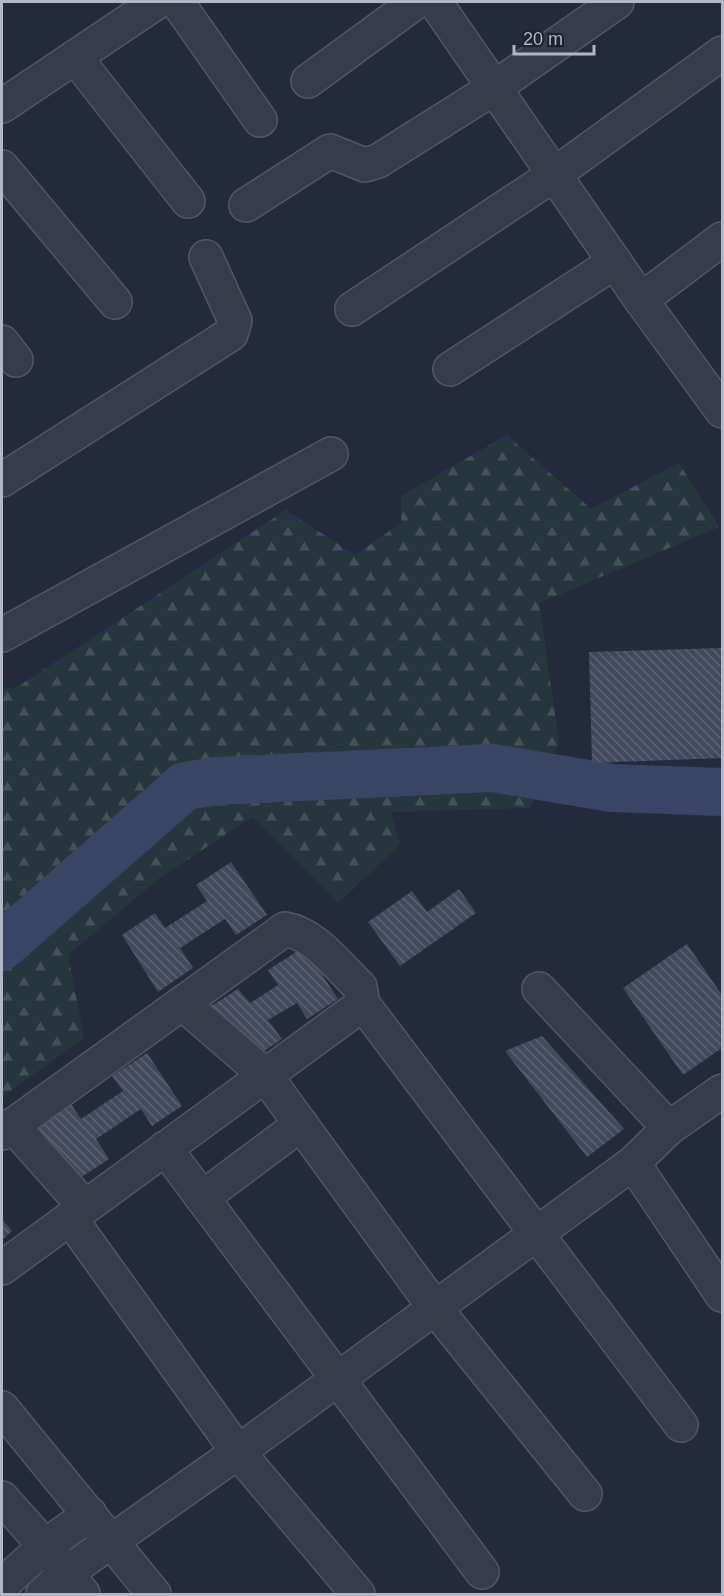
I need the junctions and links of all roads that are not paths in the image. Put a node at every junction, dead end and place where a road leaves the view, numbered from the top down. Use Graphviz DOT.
graph roads {
  1 [pos="157,2"];
  2 [pos="177,2"];
  3 [pos="416,2"];
  4 [pos="435,2"];
  5 [pos="617,2"];
  6 [pos="723,53"];
  7 [pos="75,57"];
  8 [pos="308,81"];
  9 [pos="495,88"];
  10 [pos="2,106"];
  11 [pos="260,120"];
  12 [pos="2,167"];
  13 [pos="555,174"];
  14 [pos="188,201"];
  15 [pos="246,205"];
  16 [pos="723,239"];
  17 [pos="206,257"];
  18 [pos="615,262"];
  19 [pos="641,300"];
  20 [pos="115,302"];
  21 [pos="352,309"];
  22 [pos="450,369"];
  23 [pos="721,405"];
  24 [pos="331,454"];
  25 [pos="2,480"];
  26 [pos="2,635"];
  27 [pos="539,989"];
  28 [pos="182,1003"];
  29 [pos="363,1004"];
  30 [pos="266,1075"];
  31 [pos="723,1090"];
  32 [pos="301,1124"];
  33 [pos="669,1128"];
  34 [pos="7,1129"];
  35 [pos="165,1148"];
  36 [pos="633,1163"];
  37 [pos="202,1198"];
  38 [pos="77,1212"];
  39 [pos="537,1233"];
  40 [pos="2,1268"];
  41 [pos="723,1295"];
  42 [pos="435,1308"];
  43 [pos="337,1379"];
  44 [pos="2,1408"];
  45 [pos="681,1425"];
  46 [pos="238,1452"];
  47 [pos="585,1494"];
  48 [pos="2,1498"];
  49 [pos="90,1514"];
  50 [pos="112,1541"];
  51 [pos="45,1546"];
  52 [pos="482,1572"];
  53 [pos="2,1585"];
  54 [pos="64,1588"];
  55 [pos="154,1594"];
  56 [pos="358,1594"];
  1 -- 7 [label="street"];
  2 -- 11 [label="street"];
  3 -- 8 [label="street"];
  4 -- 9 [label="street"];
  5 -- 9 [label="street"];
  6 -- 13 [label="street"];
  7 -- 10 [label="street"];
  7 -- 14 [label="street"];
  9 -- 13 [label="street"];
  9 -- 15 [label="street"];
  12 -- 20 [label="street"];
  13 -- 18 [label="street"];
  13 -- 21 [label="street"];
  16 -- 19 [label="street"];
  17 -- 25 [label="street"];
  18 -- 19 [label="street"];
  18 -- 22 [label="street"];
  19 -- 23 [label="street"];
  24 -- 26 [label="street"];
  27 -- 33 [label="street"];
  28 -- 29 [label="street"];
  28 -- 30 [label="street"];
  28 -- 34 [label="street"];
  29 -- 30 [label="street"];
  29 -- 39 [label="street"];
  30 -- 32 [label="street"];
  30 -- 35 [label="street"];
  31 -- 33 [label="street"];
  32 -- 37 [label="street"];
  32 -- 42 [label="street"];
  33 -- 36 [label="street"];
  34 -- 38 [label="street"];
  35 -- 37 [label="street"];
  35 -- 38 [label="street"];
  36 -- 39 [label="street"];
  36 -- 41 [label="street"];
  37 -- 43 [label="street"];
  38 -- 40 [label="street"];
  38 -- 46 [label="street"];
  39 -- 42 [label="street"];
  39 -- 45 [label="street"];
  42 -- 43 [label="street"];
  42 -- 47 [label="street"];
  43 -- 46 [label="street"];
  43 -- 52 [label="street"];
  44 -- 49 [label="street"];
  46 -- 50 [label="street"];
  46 -- 56 [label="street"];
  48 -- 51 [label="street"];
  49 -- 50 [label="street"];
  49 -- 51 [label="street"];
  50 -- 54 [label="street"];
  50 -- 55 [label="street"];
  51 -- 53 [label="street"];
  51 -- 54 [label="street"];
}
